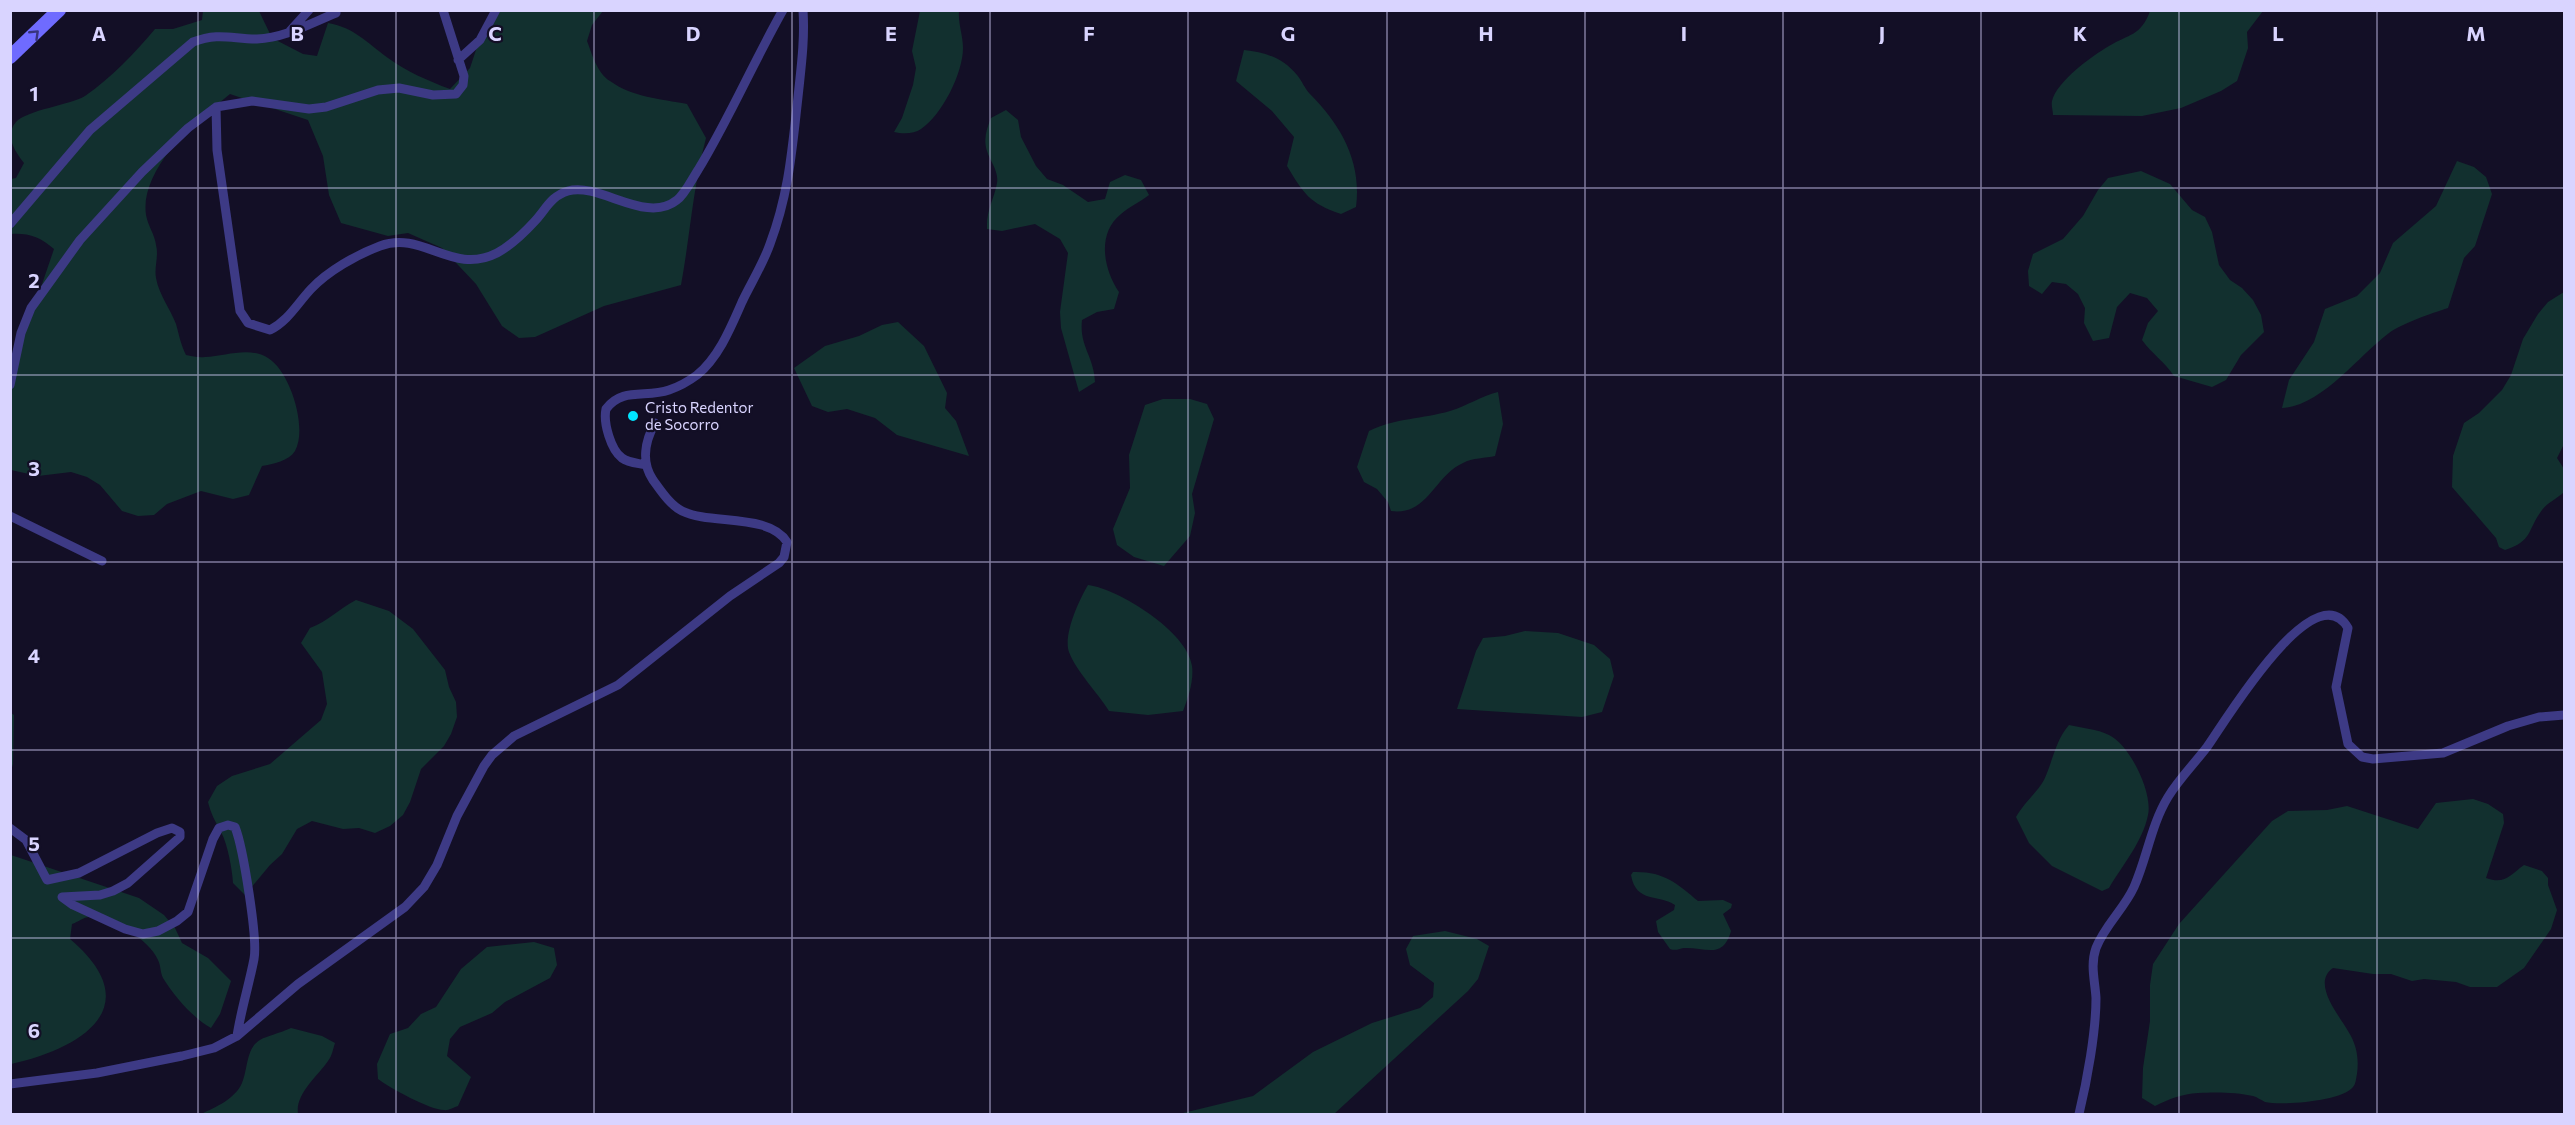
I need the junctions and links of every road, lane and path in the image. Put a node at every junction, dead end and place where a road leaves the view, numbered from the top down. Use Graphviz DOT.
graph roads {
  1 [pos="59,10"];
  2 [pos="309,10"];
  3 [pos="443,10"];
  4 [pos="496,10"];
  5 [pos="783,10"];
  6 [pos="803,10"];
  7 [pos="335,11"];
  8 [pos="288,34"];
  9 [pos="10,57"];
  10 [pos="458,60"];
  11 [pos="216,107"];
  12 [pos="10,224"];
  13 [pos="10,385"];
  14 [pos="655,423"];
  15 [pos="646,465"];
  16 [pos="10,516"];
  17 [pos="102,561"];
  18 [pos="2565,715"];
  19 [pos="10,828"];
  20 [pos="47,880"];
  21 [pos="62,897"];
  22 [pos="237,1036"];
  23 [pos="10,1084"];
  24 [pos="2079,1114"];
  9 -- 1 [label="street, one-way"];
  2 -- 8 [label="street"];
  3 -- 10 [label="street"];
  4 -- 10 [label="street"];
  5 -- 11 [label="street"];
  6 -- 15 [label="street"];
  7 -- 8 [label="street"];
  8 -- 12 [label="street"];
  10 -- 11 [label="street"];
  11 -- 13 [label="street"];
  14 -- 15 [label="street"];
  15 -- 22 [label="street"];
  16 -- 17 [label="street"];
  18 -- 24 [label="street"];
  19 -- 20 [label="street"];
  20 -- 21 [label="street"];
  20 -- 21 [label="street"];
  21 -- 22 [label="street"];
  22 -- 23 [label="street"];
}
